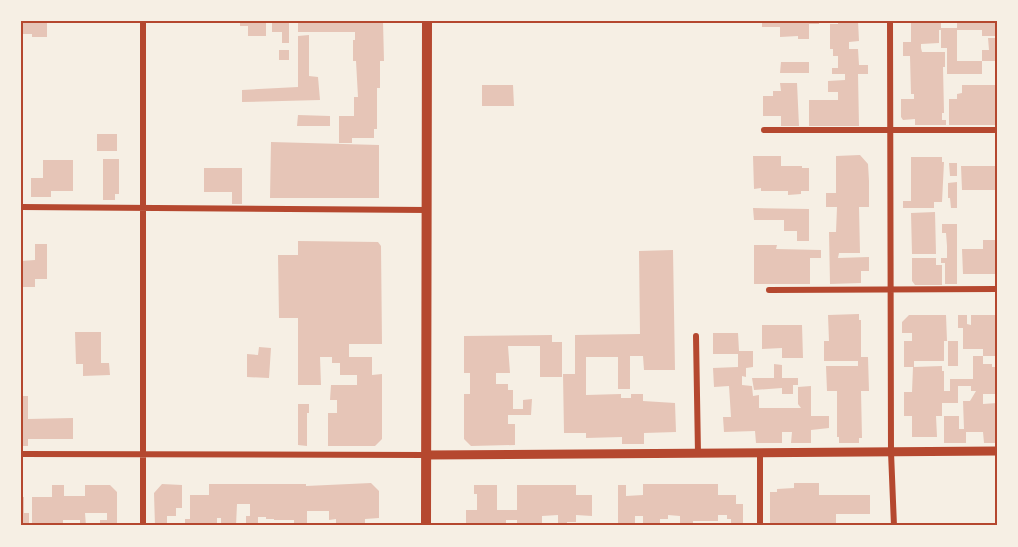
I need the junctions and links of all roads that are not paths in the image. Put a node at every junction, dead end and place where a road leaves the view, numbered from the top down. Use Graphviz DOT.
graph roads {
  1 [pos="143,21"];
  2 [pos="427,21"];
  3 [pos="890,21"];
  4 [pos="764,130"];
  5 [pos="890,130"];
  6 [pos="997,130"];
  7 [pos="21,207"];
  8 [pos="144,208"];
  9 [pos="428,210"];
  10 [pos="891,289"];
  11 [pos="997,289"];
  12 [pos="769,290"];
  13 [pos="696,336"];
  14 [pos="997,451"];
  15 [pos="891,452"];
  16 [pos="760,453"];
  17 [pos="21,454"];
  18 [pos="698,454"];
  19 [pos="142,455"];
  20 [pos="426,455"];
  21 [pos="143,526"];
  22 [pos="426,526"];
  23 [pos="760,526"];
  24 [pos="894,526"];
  1 -- 8 [label="street"];
  2 -- 9 [label="main road"];
  3 -- 5 [label="street"];
  4 -- 5 [label="street"];
  5 -- 6 [label="street"];
  5 -- 10 [label="street"];
  7 -- 8 [label="street"];
  8 -- 9 [label="street"];
  8 -- 19 [label="street"];
  9 -- 20 [label="main road"];
  10 -- 11 [label="street"];
  10 -- 12 [label="street"];
  10 -- 15 [label="street"];
  13 -- 18 [label="street"];
  14 -- 15 [label="street"];
  15 -- 16 [label="street"];
  15 -- 24 [label="street"];
  16 -- 18 [label="street"];
  16 -- 23 [label="street"];
  17 -- 19 [label="street"];
  18 -- 20 [label="street"];
  19 -- 20 [label="street"];
  19 -- 21 [label="street"];
  20 -- 22 [label="main road"];
}
